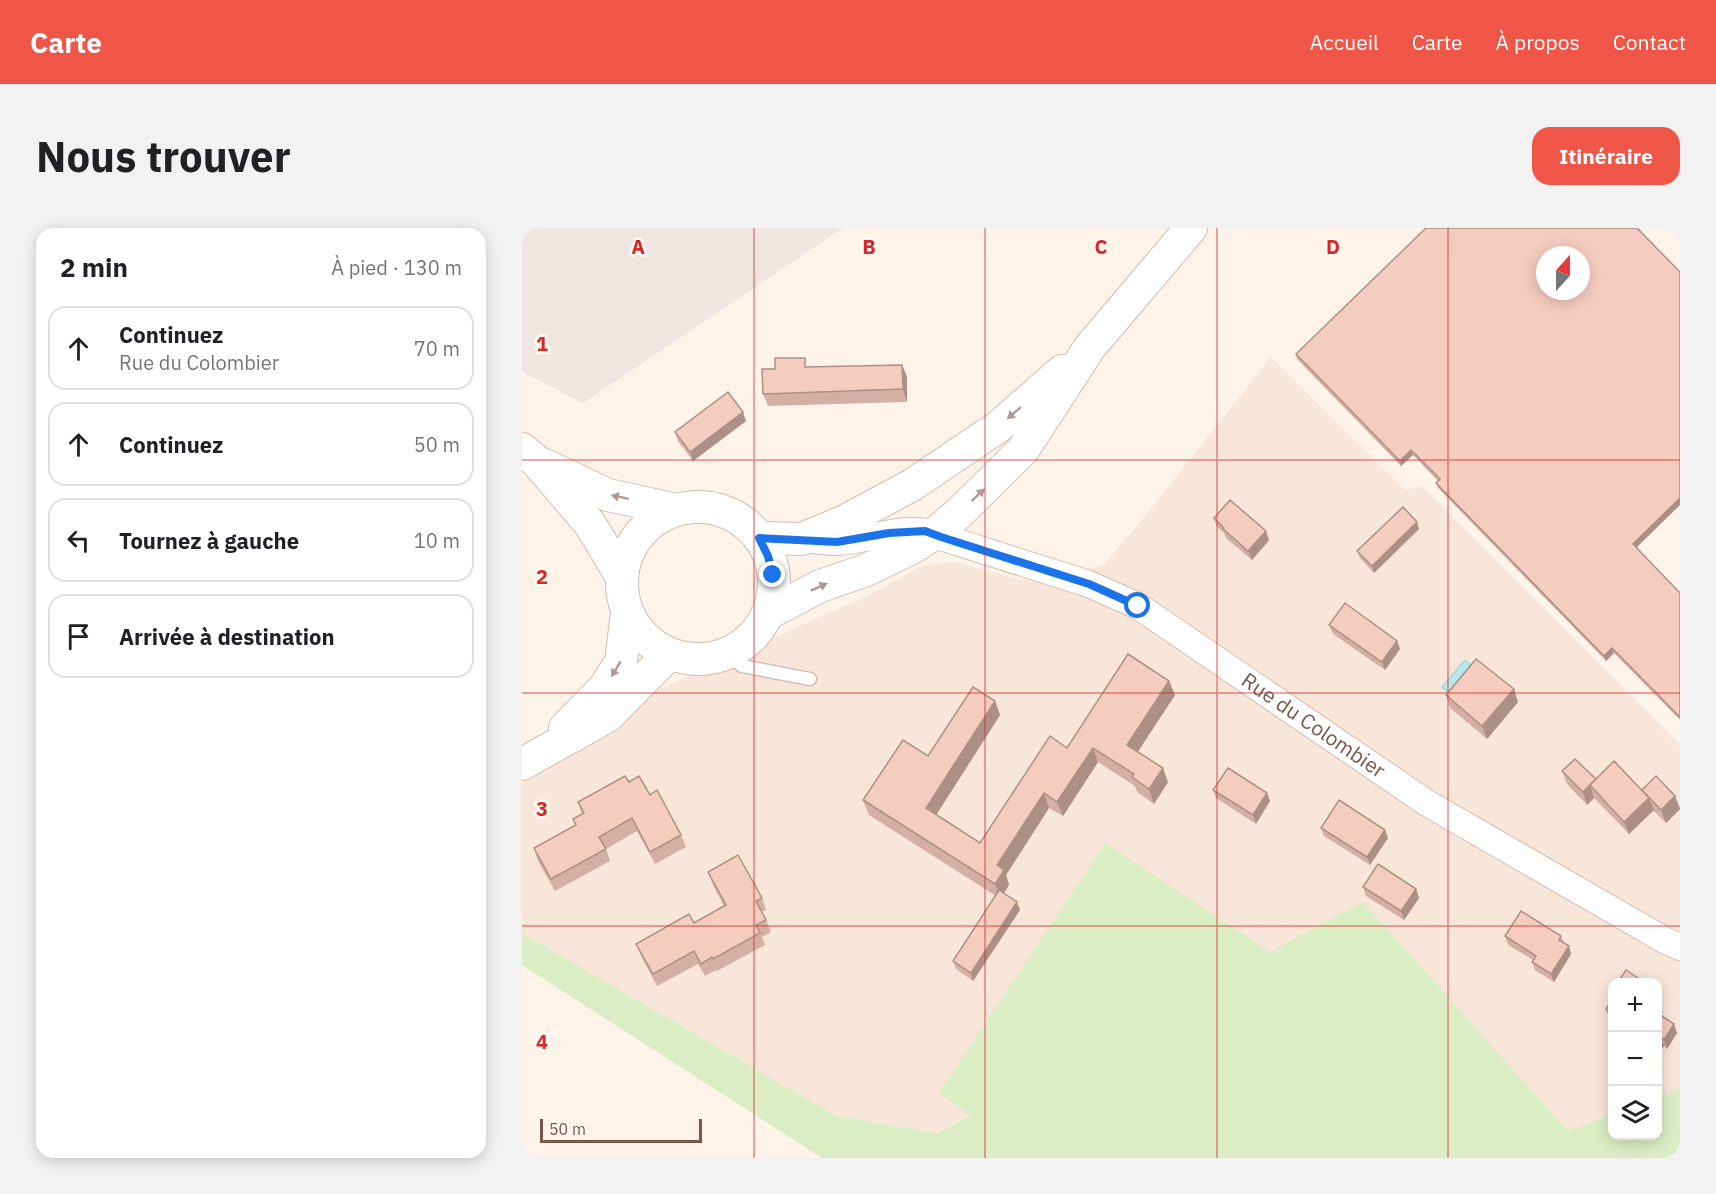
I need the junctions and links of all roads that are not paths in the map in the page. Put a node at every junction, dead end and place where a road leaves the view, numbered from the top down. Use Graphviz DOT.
graph roads {
  1 [pos="1191,228"];
  2 [pos="1090,347"];
  3 [pos="529,455"];
  4 [pos="677,510"];
  5 [pos="934,534"];
  6 [pos="759,538"];
  7 [pos="802,539"];
  8 [pos="621,577"];
  9 [pos="627,613"];
  10 [pos="767,614"];
  11 [pos="728,653"];
  12 [pos="669,654"];
  13 [pos="810,680"];
  14 [pos="531,759"];
  15 [pos="1680,948"];
  1 -- 2 [label="street"];
  5 -- 2 [label="street, one-way"];
  2 -- 7 [label="street, one-way"];
  4 -- 3 [label="street, one-way"];
  3 -- 8 [label="street"];
  4 -- 6 [label="street"];
  4 -- 8 [label="street"];
  5 -- 7 [label="street, Rue du Colombier"];
  10 -- 5 [label="street, one-way"];
  5 -- 15 [label="street, Rue du Colombier"];
  6 -- 7 [label="street"];
  6 -- 10 [label="street"];
  8 -- 9 [label="street"];
  9 -- 12 [label="street"];
  9 -- 14 [label="street, one-way"];
  10 -- 11 [label="street"];
  11 -- 12 [label="street"];
  11 -- 13 [label="lane"];
  12 -- 14 [label="street"];
}
